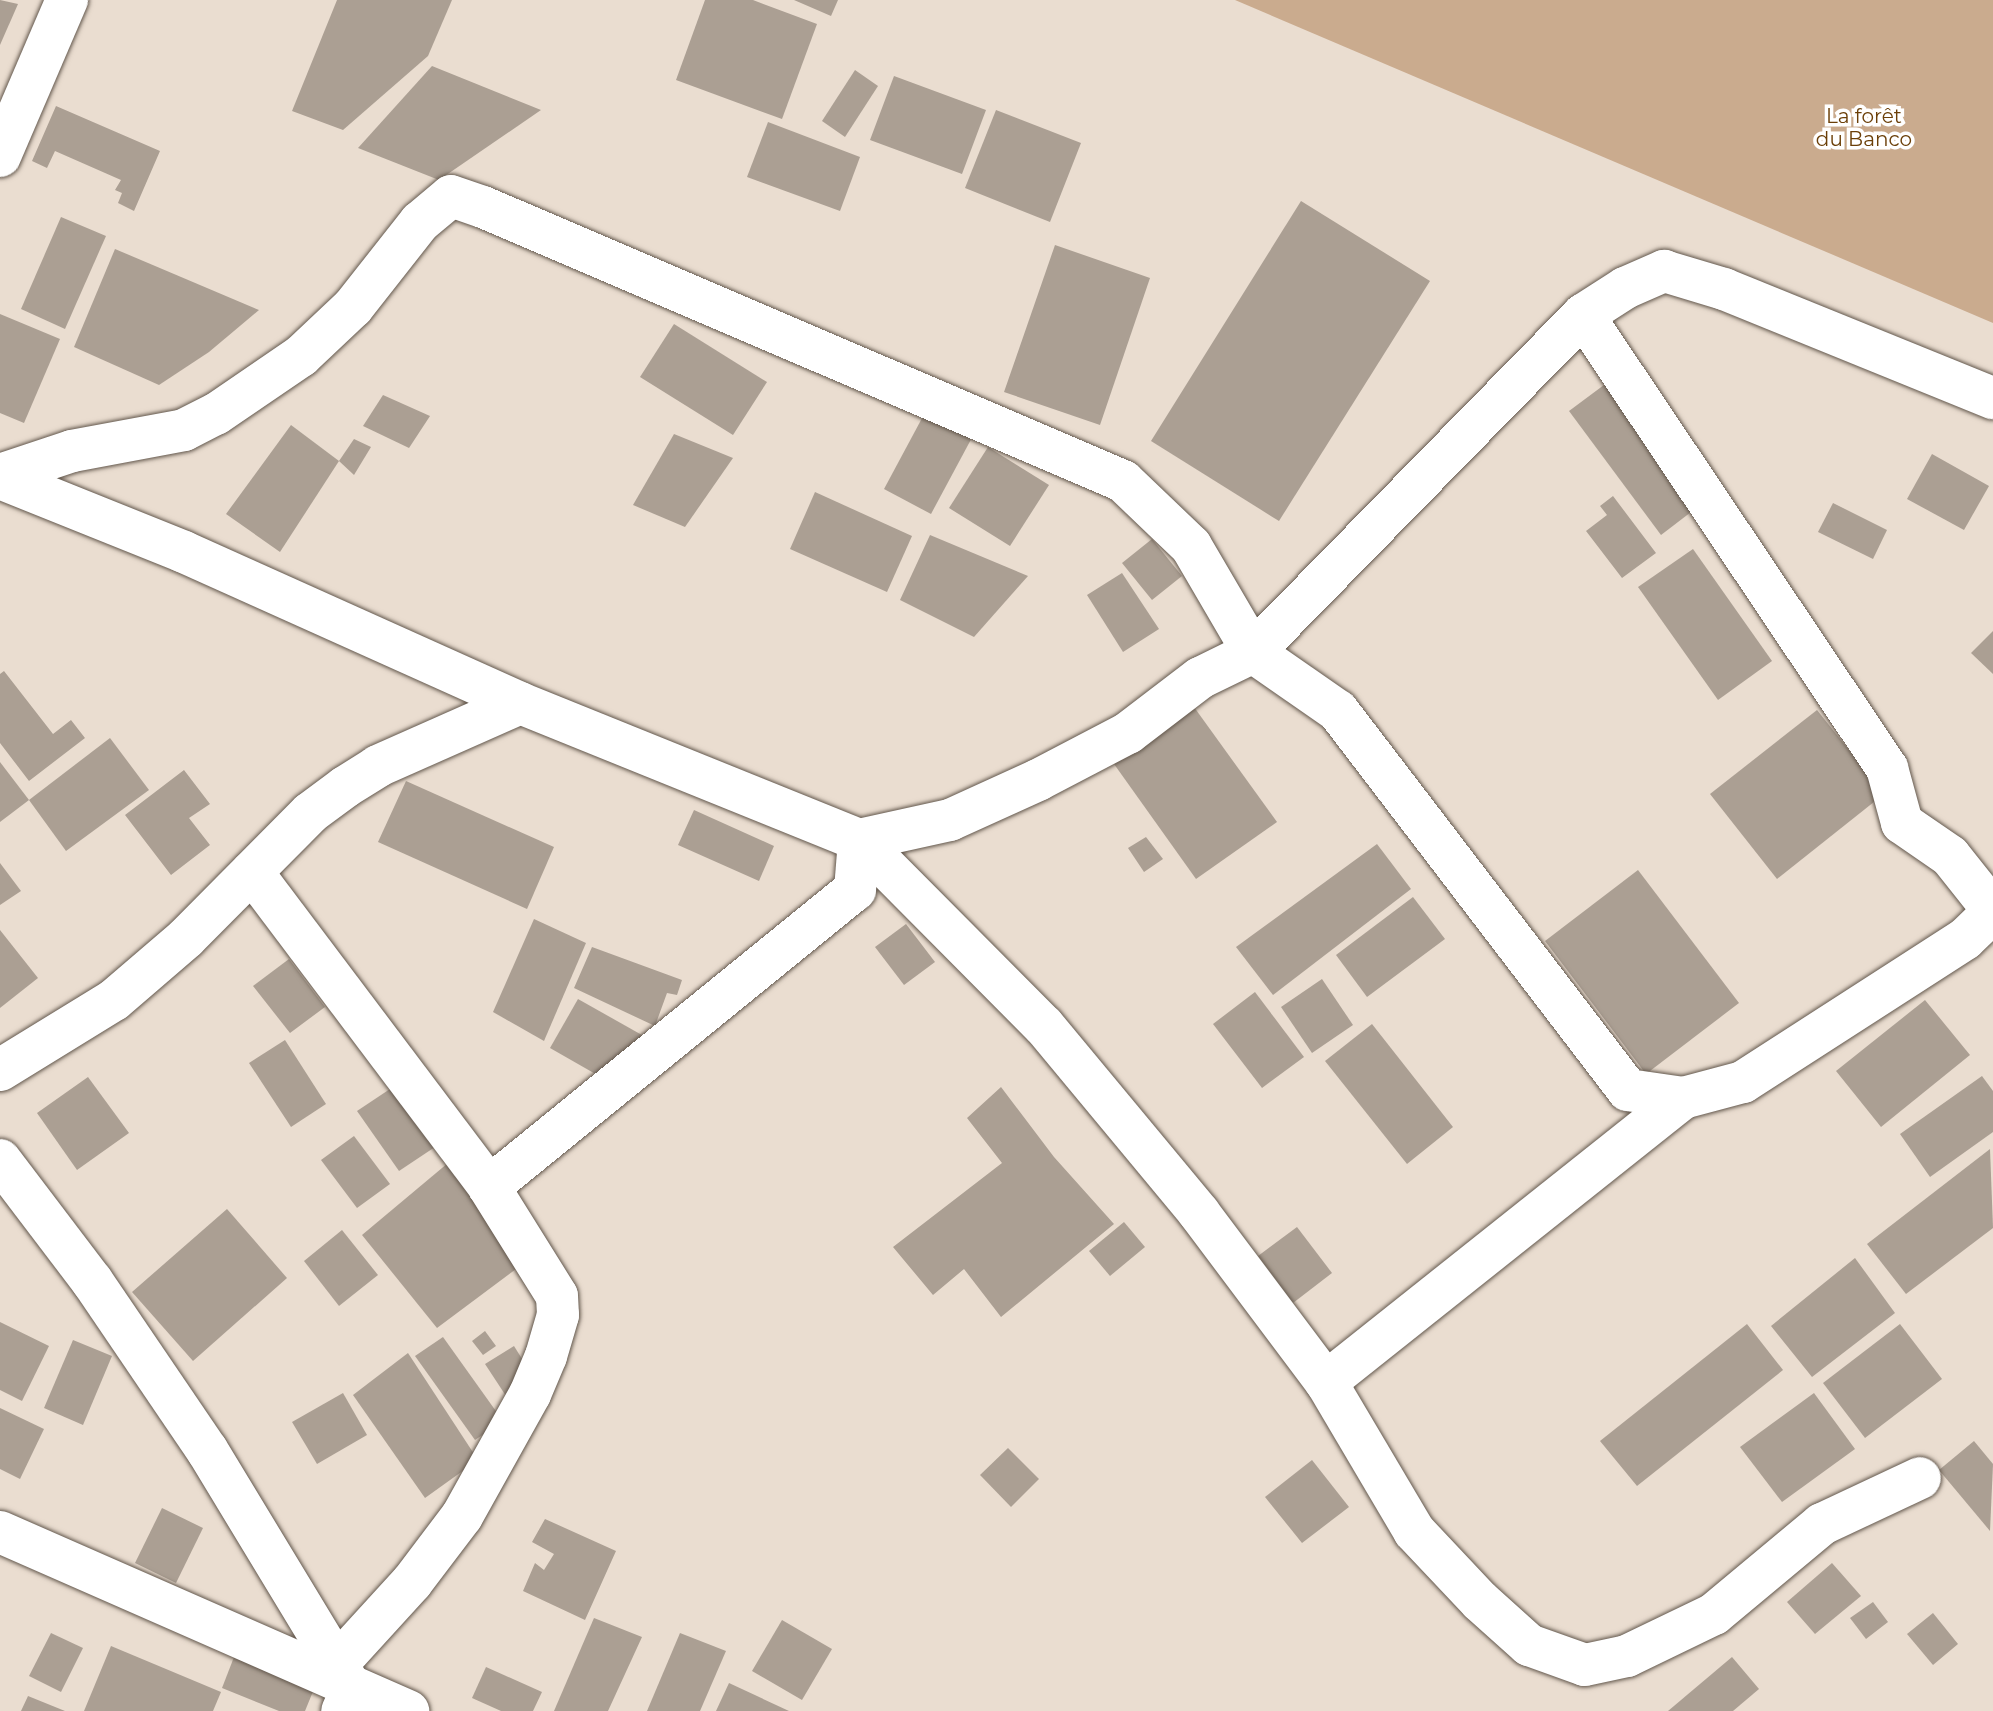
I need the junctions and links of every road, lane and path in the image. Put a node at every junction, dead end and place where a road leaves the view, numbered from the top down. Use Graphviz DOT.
graph roads {
  1 [pos="67,0"];
  2 [pos="0,156"];
  3 [pos="1583,315"];
  4 [pos="1993,398"];
  5 [pos="0,477"];
  6 [pos="1253,652"];
  7 [pos="520,703"];
  8 [pos="859,840"];
  9 [pos="252,872"];
  10 [pos="1993,911"];
  11 [pos="0,1070"];
  12 [pos="1683,1098"];
  13 [pos="0,1160"];
  14 [pos="489,1187"];
  15 [pos="1326,1382"];
  16 [pos="1920,1478"];
  17 [pos="4,1544"];
  18 [pos="344,1688"];
  19 [pos="408,1711"];
  1 -- 2 [label="street"];
  3 -- 4 [label="street"];
  3 -- 6 [label="street"];
  3 -- 10 [label="street"];
  5 -- 6 [label="street"];
  5 -- 7 [label="street"];
  6 -- 8 [label="street"];
  6 -- 12 [label="street"];
  7 -- 8 [label="street"];
  7 -- 9 [label="street"];
  8 -- 14 [label="street"];
  8 -- 15 [label="street"];
  9 -- 11 [label="street"];
  9 -- 14 [label="street"];
  10 -- 12 [label="street"];
  12 -- 15 [label="street"];
  13 -- 18 [label="street"];
  14 -- 18 [label="street"];
  15 -- 16 [label="street"];
  17 -- 18 [label="street"];
  18 -- 19 [label="street"];
}
